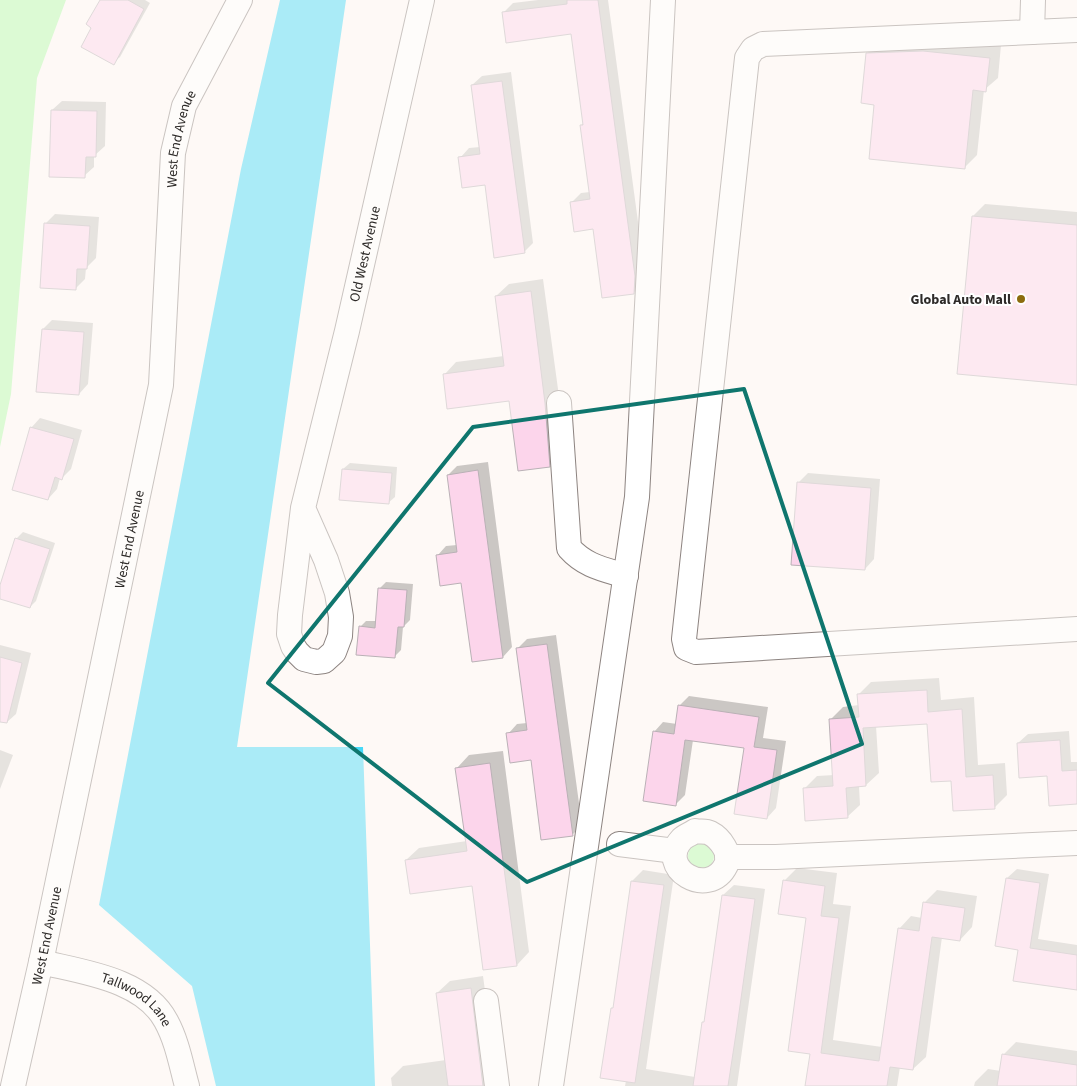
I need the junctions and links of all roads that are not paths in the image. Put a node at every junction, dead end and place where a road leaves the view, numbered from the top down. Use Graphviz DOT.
graph roads {
  1 [pos="240,0"];
  2 [pos="422,0"];
  3 [pos="664,0"];
  4 [pos="1033,0"];
  5 [pos="1077,30"];
  6 [pos="1032,32"];
  7 [pos="559,403"];
  8 [pos="303,508"];
  9 [pos="626,576"];
  10 [pos="1077,629"];
  11 [pos="1077,843"];
  12 [pos="619,844"];
  13 [pos="675,851"];
  14 [pos="728,856"];
  15 [pos="41,962"];
  16 [pos="486,1001"];
  17 [pos="13,1086"];
  18 [pos="187,1086"];
  19 [pos="497,1086"];
  20 [pos="552,1086"];
  1 -- 15 [label="street, West End Avenue"];
  2 -- 8 [label="street, Old West Avenue"];
  3 -- 9 [label="street"];
  4 -- 6 [label="street"];
  5 -- 6 [label="street"];
  6 -- 10 [label="street"];
  7 -- 9 [label="street"];
  8 -- 8 [label="street, Old West Avenue"];
  9 -- 20 [label="street"];
  11 -- 14 [label="street"];
  12 -- 13 [label="street"];
  13 -- 14 [label="street"];
  13 -- 14 [label="street"];
  15 -- 17 [label="street, West End Avenue"];
  15 -- 18 [label="street, Tallwood Lane"];
  16 -- 19 [label="street"];
}
